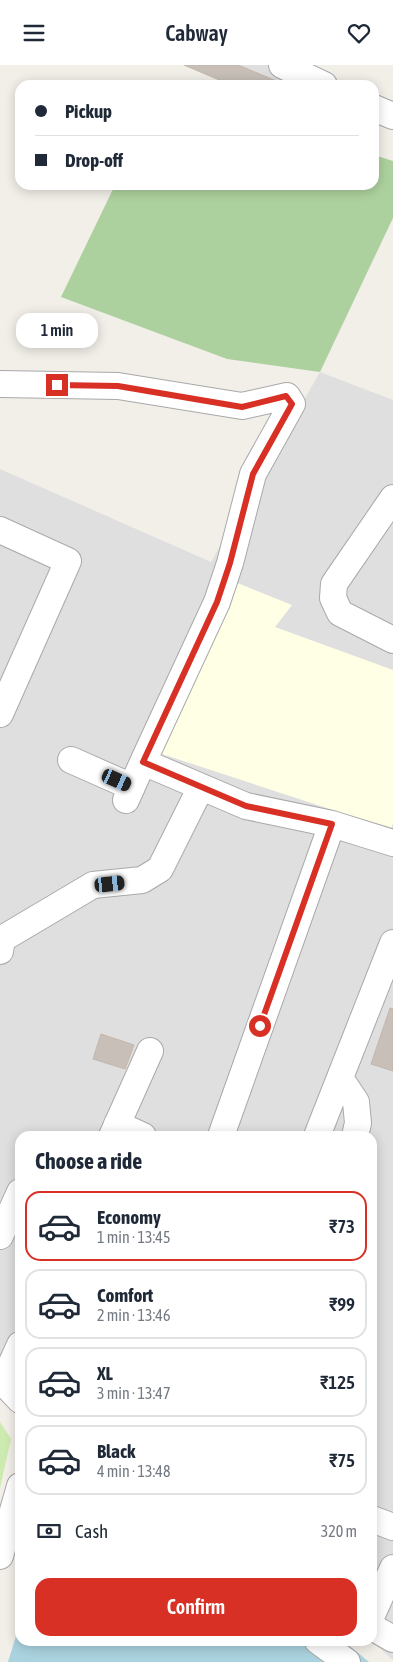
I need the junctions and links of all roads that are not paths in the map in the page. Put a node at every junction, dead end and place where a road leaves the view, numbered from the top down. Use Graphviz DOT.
graph roads {
  1 [pos="282,65"];
  2 [pos="314,80"];
  3 [pos="379,110"];
  4 [pos="393,116"];
  5 [pos="0,384"];
  6 [pos="393,498"];
  7 [pos="0,530"];
  8 [pos="393,640"];
  9 [pos="0,714"];
  10 [pos="71,760"];
  11 [pos="143,762"];
  12 [pos="201,787"];
  13 [pos="332,824"];
  14 [pos="393,843"];
  15 [pos="393,943"];
  16 [pos="0,951"];
  17 [pos="150,1051"];
  18 [pos="340,1078"];
  19 [pos="115,1130"];
  20 [pos="223,1131"];
  21 [pos="318,1131"];
  22 [pos="356,1131"];
  23 [pos="15,1203"];
  24 [pos="0,1236"];
  25 [pos="15,1362"];
  26 [pos="8,1387"];
  27 [pos="15,1504"];
  28 [pos="377,1521"];
  29 [pos="393,1527"];
  30 [pos="0,1556"];
  31 [pos="393,1568"];
  32 [pos="377,1604"];
  33 [pos="377,1630"];
  34 [pos="393,1639"];
  35 [pos="325,1646"];
  36 [pos="347,1662"];
  1 -- 2 [label="street"];
  3 -- 4 [label="street"];
  5 -- 11 [label="street"];
  6 -- 8 [label="street"];
  7 -- 9 [label="street"];
  10 -- 11 [label="street"];
  11 -- 12 [label="street"];
  12 -- 13 [label="street"];
  12 -- 16 [label="street"];
  13 -- 14 [label="street"];
  13 -- 20 [label="street"];
  15 -- 18 [label="street"];
  17 -- 19 [label="street"];
  18 -- 21 [label="street"];
  18 -- 22 [label="street"];
  23 -- 24 [label="street"];
  25 -- 26 [label="street"];
  27 -- 30 [label="street"];
  28 -- 29 [label="street"];
  31 -- 32 [label="street"];
  33 -- 34 [label="street"];
  35 -- 36 [label="street"];
}
